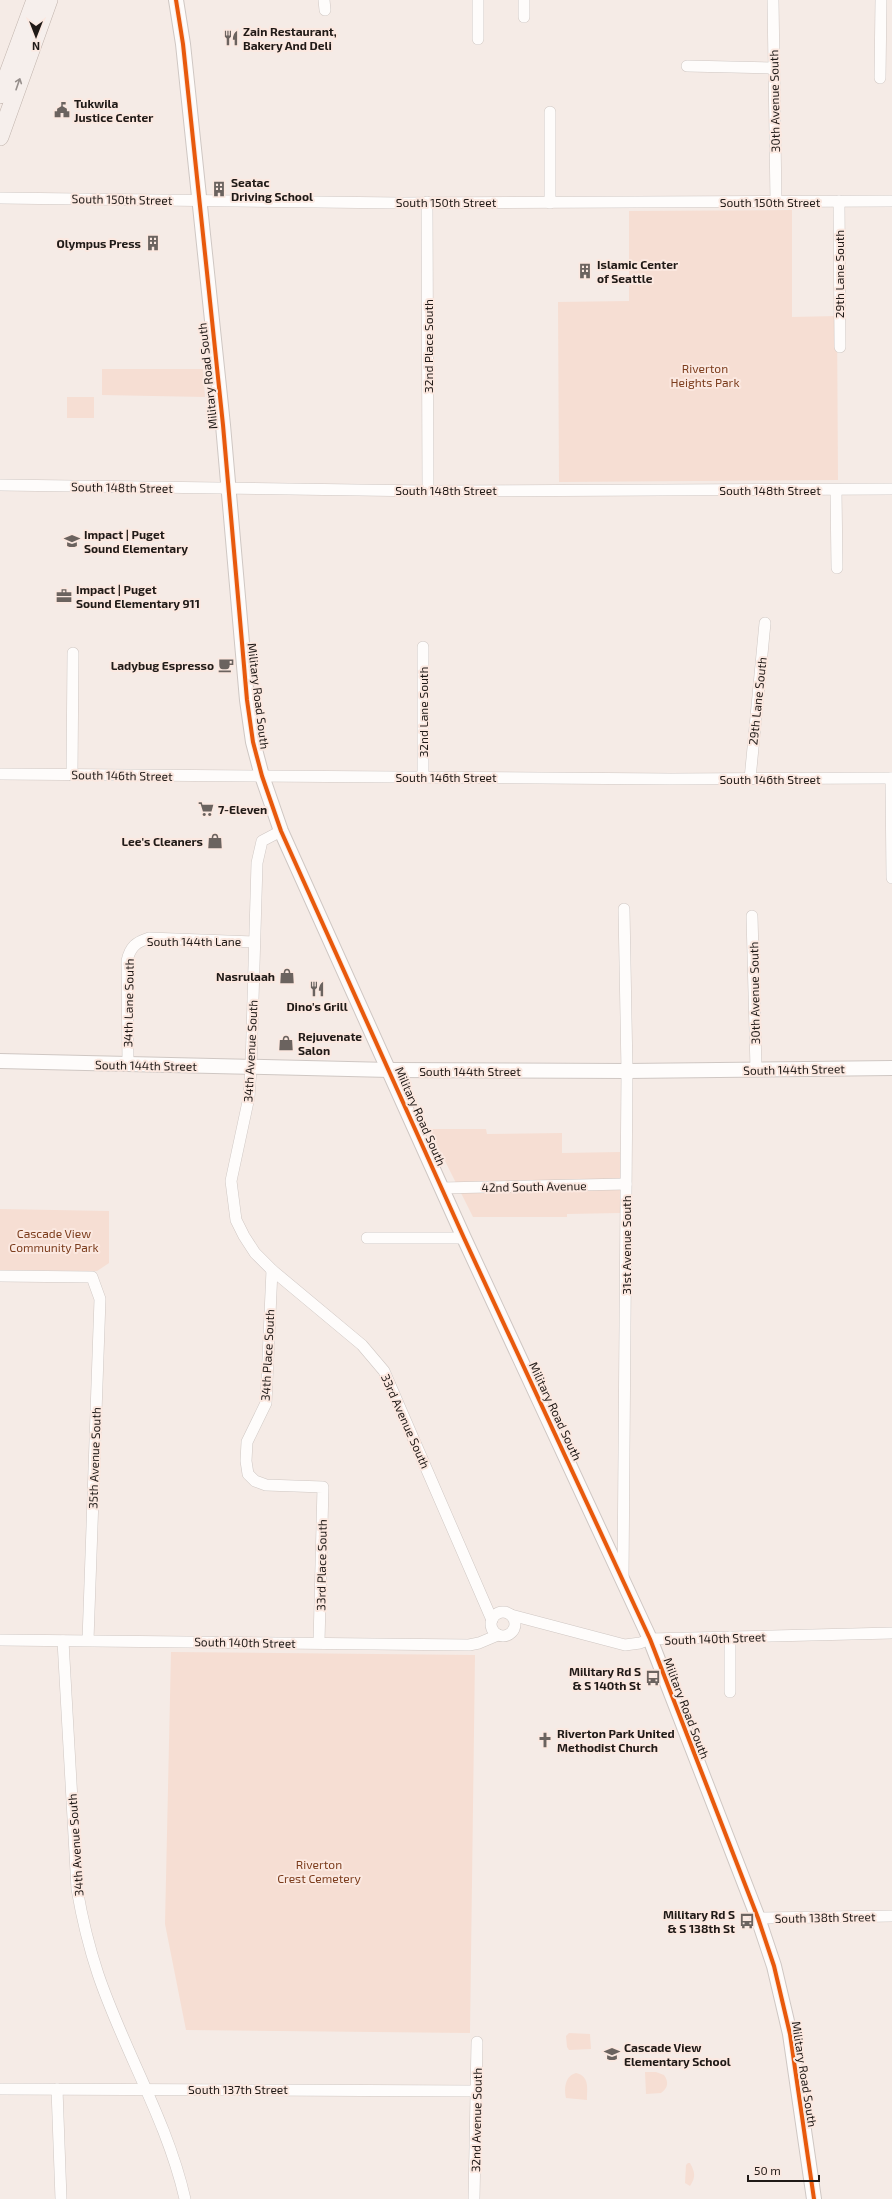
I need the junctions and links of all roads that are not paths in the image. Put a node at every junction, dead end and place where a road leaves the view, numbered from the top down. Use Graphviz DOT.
graph roads {
  1 [pos="35,0"];
  2 [pos="49,0"];
  3 [pos="176,0"];
  4 [pos="478,0"];
  5 [pos="524,0"];
  6 [pos="773,0"];
  7 [pos="881,0"];
  8 [pos="524,17"];
  9 [pos="478,39"];
  10 [pos="687,66"];
  11 [pos="773,68"];
  12 [pos="880,78"];
  13 [pos="0,95"];
  14 [pos="550,112"];
  15 [pos="0,137"];
  16 [pos="0,198"];
  17 [pos="198,200"];
  18 [pos="839,201"];
  19 [pos="892,201"];
  20 [pos="427,202"];
  21 [pos="776,202"];
  22 [pos="550,203"];
  23 [pos="840,347"];
  24 [pos="0,485"];
  25 [pos="227,489"];
  26 [pos="836,490"];
  27 [pos="892,490"];
  28 [pos="428,491"];
  29 [pos="837,568"];
  30 [pos="765,623"];
  31 [pos="423,647"];
  32 [pos="73,653"];
  33 [pos="0,774"];
  34 [pos="72,775"];
  35 [pos="262,776"];
  36 [pos="423,777"];
  37 [pos="892,778"];
  38 [pos="750,779"];
  39 [pos="281,831"];
  40 [pos="892,878"];
  41 [pos="624,910"];
  42 [pos="752,916"];
  43 [pos="254,942"];
  44 [pos="135,944"];
  45 [pos="0,1061"];
  46 [pos="128,1064"];
  47 [pos="251,1068"];
  48 [pos="892,1068"];
  49 [pos="756,1069"];
  50 [pos="390,1070"];
  51 [pos="627,1071"];
  52 [pos="626,1184"];
  53 [pos="442,1188"];
  54 [pos="367,1238"];
  55 [pos="464,1238"];
  56 [pos="272,1270"];
  57 [pos="0,1276"];
  58 [pos="323,1487"];
  59 [pos="623,1580"];
  60 [pos="477,1588"];
  61 [pos="507,1613"];
  62 [pos="541,1624"];
  63 [pos="515,1626"];
  64 [pos="493,1630"];
  65 [pos="892,1633"];
  66 [pos="730,1637"];
  67 [pos="650,1639"];
  68 [pos="0,1640"];
  69 [pos="88,1640"];
  70 [pos="64,1641"];
  71 [pos="319,1642"];
  72 [pos="730,1692"];
  73 [pos="892,1916"];
  74 [pos="758,1918"];
  75 [pos="477,2042"];
  76 [pos="0,2089"];
  77 [pos="57,2089"];
  78 [pos="147,2089"];
  79 [pos="476,2091"];
  80 [pos="61,2199"];
  81 [pos="185,2199"];
  82 [pos="474,2199"];
  83 [pos="814,2199"];
  1 -- 13 [label="main road"];
  15 -- 2 [label="main road, one-way"];
  3 -- 17 [label="street, Military Road South"];
  4 -- 9 [label="street"];
  5 -- 8 [label="street"];
  6 -- 11 [label="street, 30th Avenue South"];
  7 -- 12 [label="street"];
  10 -- 11 [label="street"];
  11 -- 21 [label="street, 30th Avenue South"];
  14 -- 22 [label="street"];
  16 -- 17 [label="street, South 150th Street"];
  17 -- 20 [label="street, South 150th Street"];
  17 -- 25 [label="street, Military Road South"];
  18 -- 19 [label="street, South 150th Street"];
  18 -- 21 [label="street, South 150th Street"];
  18 -- 23 [label="street, 29th Lane South"];
  20 -- 22 [label="street, South 150th Street"];
  20 -- 28 [label="street, 32nd Place South"];
  21 -- 22 [label="street, South 150th Street"];
  24 -- 25 [label="street, South 148th Street"];
  25 -- 28 [label="street, South 148th Street"];
  25 -- 35 [label="street, Military Road South"];
  26 -- 27 [label="street, South 148th Street"];
  26 -- 28 [label="street, South 148th Street"];
  26 -- 29 [label="street"];
  30 -- 38 [label="street, 29th Lane South"];
  31 -- 36 [label="street, 32nd Lane South"];
  32 -- 34 [label="street"];
  33 -- 34 [label="street, South 146th Street"];
  34 -- 35 [label="street, South 146th Street"];
  35 -- 36 [label="street, South 146th Street"];
  35 -- 39 [label="street, Military Road South"];
  36 -- 38 [label="street, South 146th Street"];
  37 -- 38 [label="street, South 146th Street"];
  37 -- 40 [label="street"];
  39 -- 43 [label="street, 34th Avenue South"];
  39 -- 50 [label="street, Military Road South"];
  41 -- 51 [label="street, 31st Avenue South"];
  42 -- 49 [label="street, 30th Avenue South"];
  43 -- 44 [label="street, South 144th Lane"];
  43 -- 47 [label="street, 34th Avenue South"];
  44 -- 46 [label="street, 34th Lane South"];
  45 -- 46 [label="street, South 144th Street"];
  46 -- 47 [label="street, South 144th Street"];
  47 -- 50 [label="street, South 144th Street"];
  47 -- 56 [label="street, 34th Avenue South"];
  48 -- 49 [label="street, South 144th Street"];
  49 -- 51 [label="street, South 144th Street"];
  50 -- 51 [label="street, South 144th Street"];
  50 -- 53 [label="street, Military Road South"];
  51 -- 52 [label="street, 31st Avenue South"];
  52 -- 53 [label="street, 42nd South Avenue"];
  52 -- 59 [label="street, 31st Avenue South"];
  53 -- 55 [label="street, Military Road South"];
  54 -- 55 [label="street"];
  55 -- 59 [label="street, Military Road South"];
  56 -- 58 [label="street, 34th Place South"];
  56 -- 60 [label="street, 33rd Avenue South"];
  57 -- 69 [label="street, 35th Avenue South"];
  58 -- 71 [label="street, 33rd Place South"];
  59 -- 67 [label="street, Military Road South"];
  60 -- 61 [label="street, 33rd Avenue South"];
  60 -- 64 [label="street, 33rd Avenue South"];
  61 -- 62 [label="street, South 140th Street"];
  61 -- 63 [label="street"];
  61 -- 64 [label="street"];
  62 -- 63 [label="street, South 140th Street"];
  62 -- 67 [label="street, South 140th Street"];
  63 -- 64 [label="street"];
  64 -- 71 [label="street, South 140th Street"];
  65 -- 66 [label="street, South 140th Street"];
  66 -- 67 [label="street, South 140th Street"];
  66 -- 72 [label="street"];
  67 -- 74 [label="street, Military Road South"];
  68 -- 70 [label="street, South 140th Street"];
  69 -- 70 [label="street, South 140th Street"];
  69 -- 71 [label="street, South 140th Street"];
  70 -- 78 [label="street, 34th Avenue South"];
  73 -- 74 [label="street, South 138th Street"];
  74 -- 83 [label="street, Military Road South"];
  75 -- 79 [label="street, 32nd Avenue South"];
  76 -- 77 [label="street, South 137th Street"];
  77 -- 78 [label="street, South 137th Street"];
  77 -- 80 [label="street"];
  78 -- 79 [label="street, South 137th Street"];
  78 -- 81 [label="street, 34th Avenue South"];
  79 -- 82 [label="street, 32nd Avenue South"];
}
